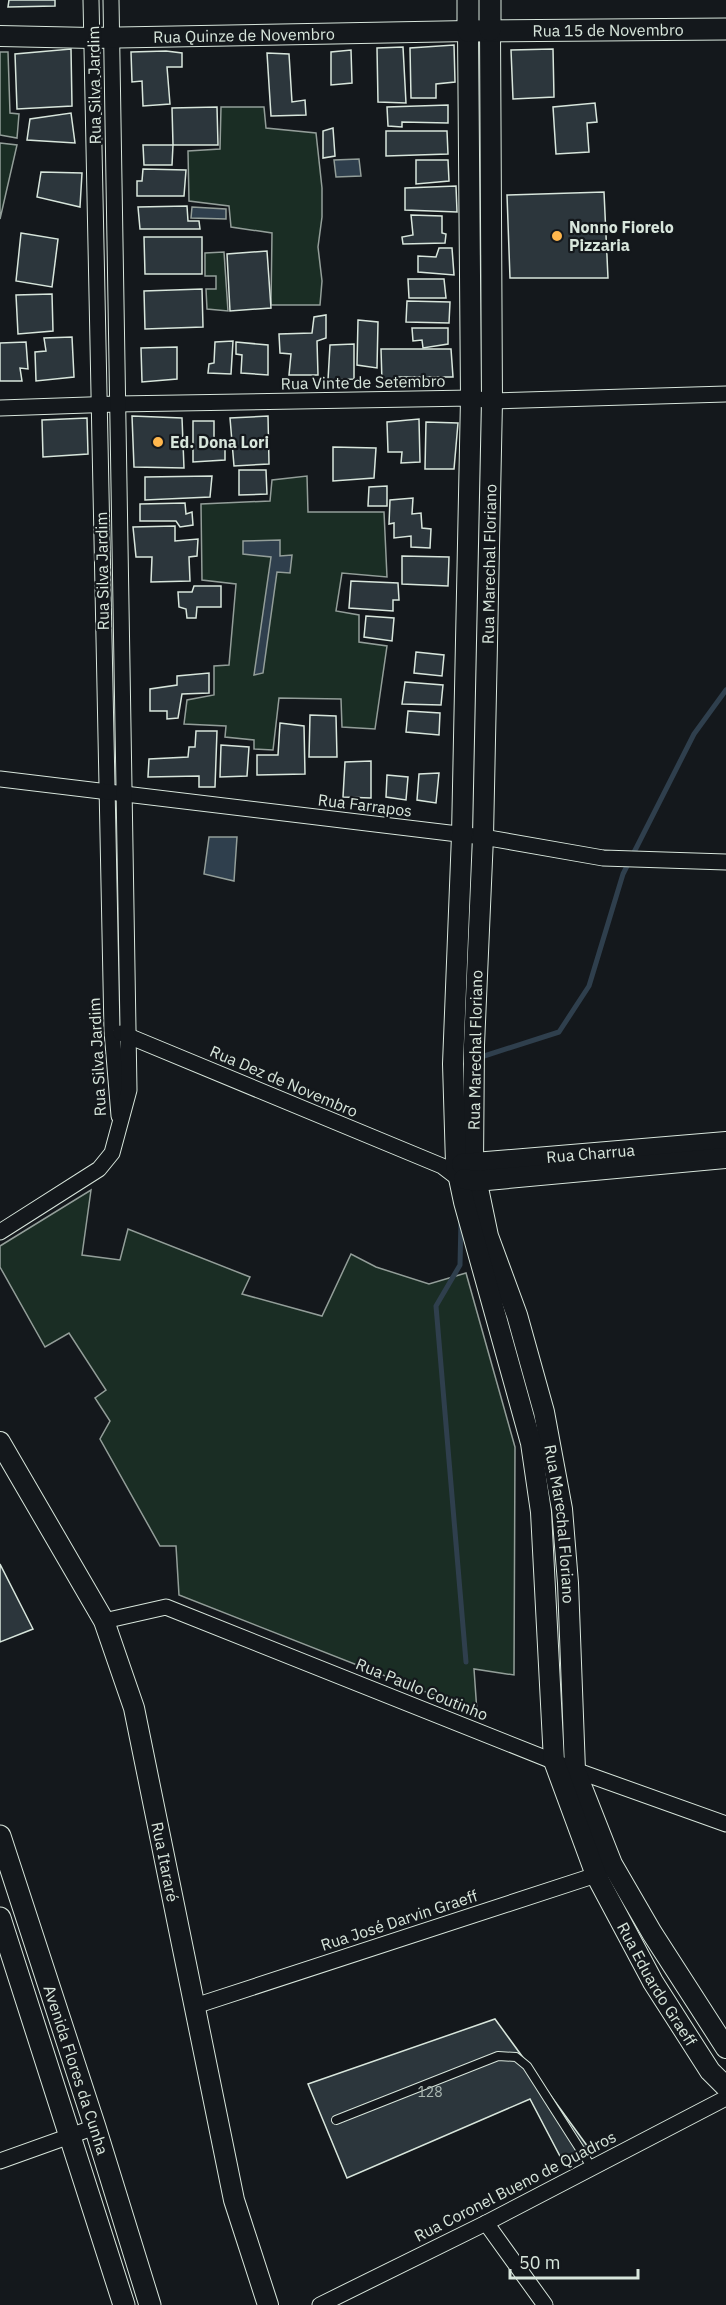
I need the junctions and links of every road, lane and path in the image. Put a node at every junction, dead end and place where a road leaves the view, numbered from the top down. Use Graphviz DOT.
graph roads {
  1 [pos="91,0"];
  2 [pos="111,0"];
  3 [pos="468,0"];
  4 [pos="490,0"];
  5 [pos="490,30"];
  6 [pos="726,30"];
  7 [pos="468,31"];
  8 [pos="0,36"];
  9 [pos="111,37"];
  10 [pos="91,38"];
  11 [pos="114,164"];
  12 [pos="94,165"];
  13 [pos="491,208"];
  14 [pos="470,209"];
  15 [pos="96,281"];
  16 [pos="116,281"];
  17 [pos="726,394"];
  18 [pos="471,398"];
  19 [pos="492,401"];
  20 [pos="117,404"];
  21 [pos="98,405"];
  22 [pos="0,408"];
  23 [pos="118,514"];
  24 [pos="101,515"];
  25 [pos="103,603"];
  26 [pos="120,603"];
  27 [pos="467,614"];
  28 [pos="488,614"];
  29 [pos="464,716"];
  30 [pos="486,716"];
  31 [pos="0,779"];
  32 [pos="106,791"];
  33 [pos="124,793"];
  34 [pos="462,835"];
  35 [pos="483,837"];
  36 [pos="726,862"];
  37 [pos="110,911"];
  38 [pos="125,911"];
  39 [pos="112,1031"];
  40 [pos="129,1035"];
  41 [pos="120,1128"];
  42 [pos="726,1142"];
  43 [pos="676,1154"];
  44 [pos="726,1158"];
  45 [pos="461,1171"];
  46 [pos="0,1232"];
  47 [pos="0,1442"];
  48 [pos="562,1509"];
  49 [pos="541,1512"];
  50 [pos="104,1621"];
  51 [pos="554,1761"];
  52 [pos="575,1770"];
  53 [pos="726,1824"];
  54 [pos="0,1836"];
  55 [pos="612,1864"];
  56 [pos="596,1875"];
  57 [pos="0,1918"];
  58 [pos="195,2006"];
  59 [pos="726,2048"];
  60 [pos="726,2087"];
  61 [pos="726,2098"];
  62 [pos="336,2120"];
  63 [pos="95,2127"];
  64 [pos="69,2136"];
  65 [pos="0,2161"];
  66 [pos="592,2168"];
  67 [pos="486,2223"];
  68 [pos="124,2305"];
  69 [pos="150,2305"];
  70 [pos="268,2305"];
  71 [pos="320,2305"];
  72 [pos="545,2305"];
  1 -- 10 [label="street, Rua Silva Jardim"];
  2 -- 9 [label="street, Rua Silva Jardim"];
  3 -- 7 [label="main road, Rua Marechal Floriano"];
  4 -- 5 [label="main road, Rua Marechal Floriano"];
  5 -- 6 [label="main road, Rua 15 de Novembro"];
  5 -- 7 [label="main road, Rua Quinze de Novembro"];
  5 -- 13 [label="street, Rua Marechal Floriano"];
  7 -- 9 [label="street, Rua Quinze de Novembro"];
  7 -- 14 [label="street, Rua Marechal Floriano"];
  8 -- 10 [label="street, Rua Quinze de Novembro"];
  9 -- 10 [label="street, Rua Quinze de Novembro"];
  9 -- 11 [label="street, Rua Silva Jardim"];
  10 -- 12 [label="street, Rua Silva Jardim"];
  11 -- 12 [label="street"];
  11 -- 16 [label="street, Rua Silva Jardim"];
  12 -- 15 [label="street, Rua Silva Jardim"];
  13 -- 14 [label="street"];
  13 -- 19 [label="street, Rua Marechal Floriano"];
  14 -- 18 [label="street, Rua Marechal Floriano"];
  15 -- 16 [label="street"];
  15 -- 21 [label="street, Rua Silva Jardim"];
  16 -- 20 [label="street, Rua Silva Jardim"];
  17 -- 19 [label="street, Rua Vinte de Setembro"];
  18 -- 19 [label="street, Rua Vinte de Setembro"];
  18 -- 20 [label="street, Rua Vinte de Setembro"];
  18 -- 27 [label="street, Rua Marechal Floriano"];
  19 -- 28 [label="street, Rua Marechal Floriano"];
  20 -- 21 [label="street, Rua Vinte de Setembro"];
  20 -- 23 [label="street, Rua Silva Jardim"];
  21 -- 22 [label="street, Rua Vinte de Setembro"];
  21 -- 24 [label="street, Rua Silva Jardim"];
  23 -- 24 [label="street"];
  23 -- 26 [label="street, Rua Silva Jardim"];
  24 -- 25 [label="street, Rua Silva Jardim"];
  25 -- 26 [label="street"];
  25 -- 32 [label="street, Rua Silva Jardim"];
  26 -- 33 [label="street, Rua Silva Jardim"];
  27 -- 28 [label="street"];
  27 -- 29 [label="street, Rua Marechal Floriano"];
  28 -- 30 [label="street, Rua Marechal Floriano"];
  29 -- 30 [label="street"];
  29 -- 34 [label="street, Rua Marechal Floriano"];
  30 -- 35 [label="street, Rua Marechal Floriano"];
  31 -- 32 [label="street, Rua Farrapos"];
  32 -- 33 [label="street, Rua Farrapos"];
  32 -- 37 [label="street, Rua Silva Jardim"];
  33 -- 34 [label="street, Rua Farrapos"];
  33 -- 38 [label="street, Rua Silva Jardim"];
  34 -- 35 [label="street, Rua Farrapos"];
  34 -- 45 [label="street, Rua Marechal Floriano"];
  35 -- 36 [label="street, Rua Farrapos"];
  35 -- 45 [label="street, Rua Marechal Floriano"];
  37 -- 38 [label="street"];
  37 -- 39 [label="street, Rua Silva Jardim"];
  38 -- 40 [label="street, Rua Silva Jardim"];
  39 -- 40 [label="street, Rua Dez de Novembro"];
  39 -- 41 [label="street, Rua Silva Jardim"];
  40 -- 41 [label="street, Rua Silva Jardim"];
  40 -- 45 [label="street, Rua Dez de Novembro"];
  41 -- 46 [label="street"];
  42 -- 43 [label="street, Rua Charrua"];
  43 -- 44 [label="street, Rua Charrua"];
  43 -- 45 [label="street, Rua Charrua"];
  45 -- 48 [label="street, Rua Marechal Floriano"];
  45 -- 49 [label="street, Rua Marechal Floriano"];
  47 -- 50 [label="street, Rua Itararé"];
  48 -- 49 [label="street"];
  48 -- 52 [label="street, Rua Marechal Floriano"];
  49 -- 51 [label="street, Rua Marechal Floriano"];
  50 -- 51 [label="street, Rua Paulo Coutinho"];
  50 -- 58 [label="street, Rua Itararé"];
  51 -- 52 [label="street, Rua Paulo Coutinho"];
  51 -- 56 [label="street, Rua Marechal Floriano"];
  52 -- 53 [label="street, Rua Paulo Coutinho"];
  52 -- 55 [label="street, Rua Marechal Floriano"];
  54 -- 63 [label="main road, Avenida Flores da Cunha"];
  55 -- 56 [label="street, Rua José Darvin Graeff"];
  55 -- 59 [label="street, Rua Marechal Floriano"];
  56 -- 58 [label="street, Rua José Darvin Graeff"];
  56 -- 60 [label="street, Rua Eduardo Graeff"];
  57 -- 64 [label="main road, Avenida Flores da Cunha"];
  58 -- 70 [label="street, Rua Itararé"];
  61 -- 66 [label="street, Rua Coronel Bueno de Quadros"];
  62 -- 66 [label="lane"];
  63 -- 64 [label="street"];
  63 -- 69 [label="main road, Avenida Flores da Cunha"];
  64 -- 65 [label="street"];
  64 -- 68 [label="main road, Avenida Flores da Cunha"];
  66 -- 67 [label="street, Rua Coronel Bueno de Quadros"];
  67 -- 71 [label="street, Rua Coronel Bueno de Quadros"];
  67 -- 72 [label="street"];
}
